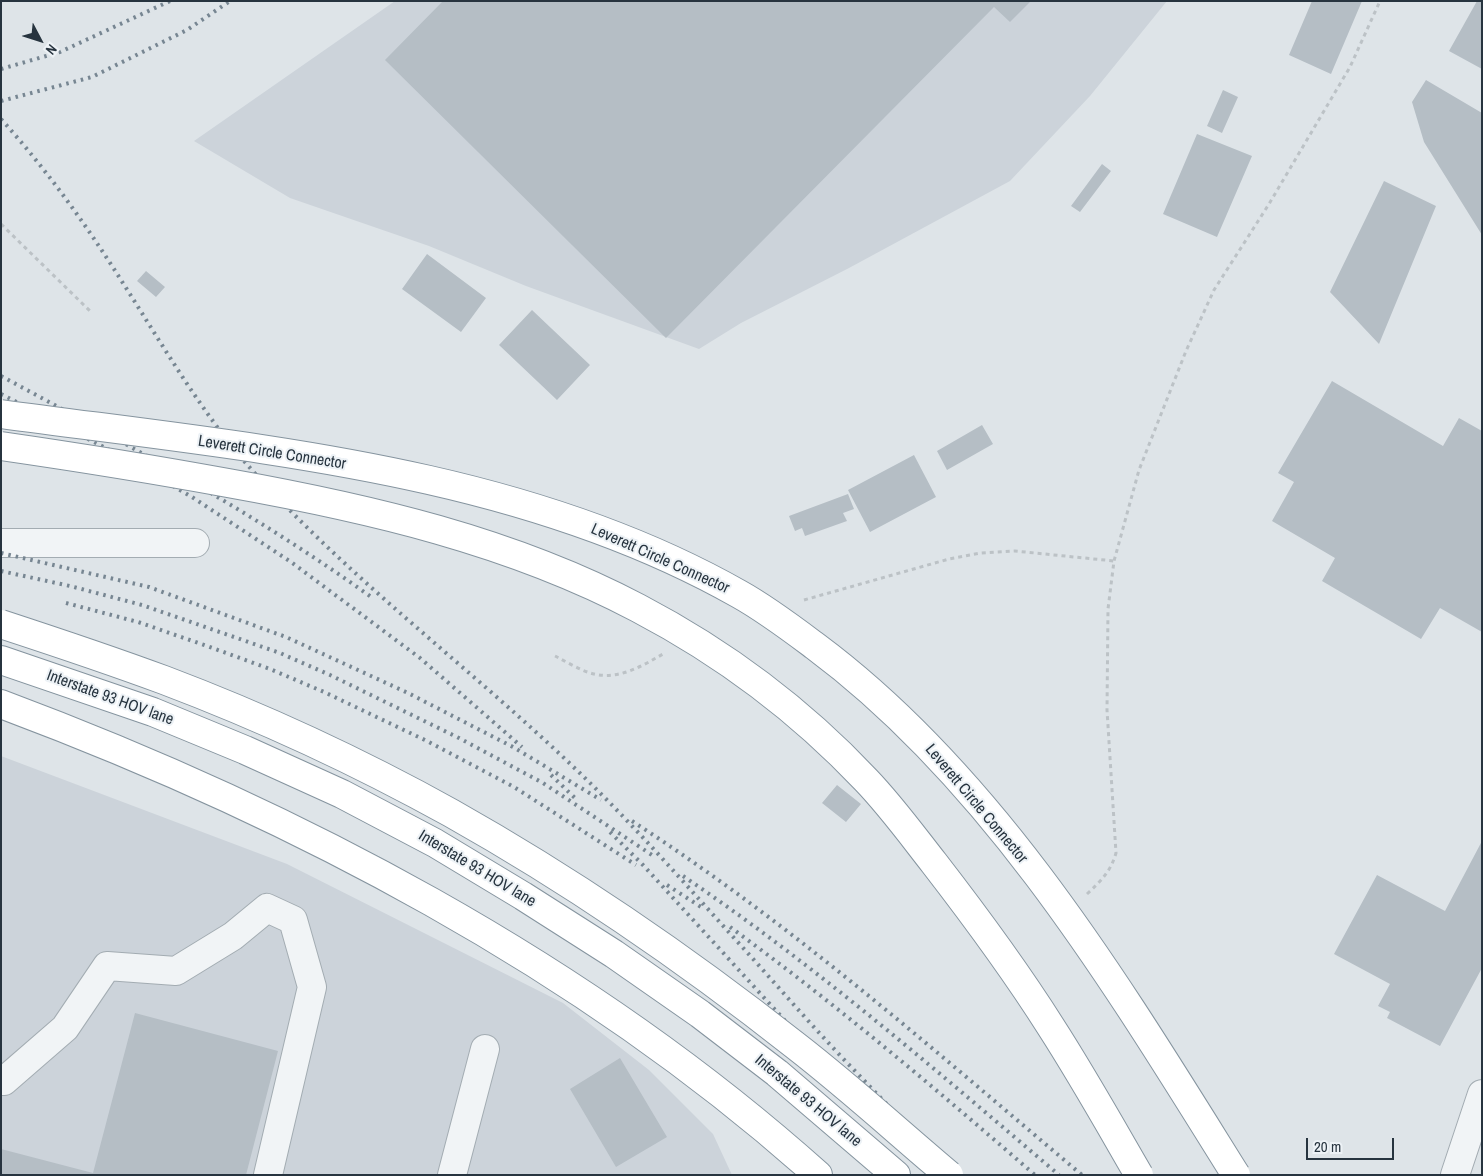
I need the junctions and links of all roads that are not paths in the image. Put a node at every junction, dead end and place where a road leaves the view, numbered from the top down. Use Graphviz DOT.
graph roads {
  1 [pos="1,414"];
  2 [pos="1,446"];
  3 [pos="1,542"];
  4 [pos="195,543"];
  5 [pos="1,624"];
  6 [pos="1,635"];
  7 [pos="1,660"];
  8 [pos="1,704"];
  9 [pos="485,1049"];
  10 [pos="1,1080"];
  11 [pos="1482,1094"];
  12 [pos="268,1175"];
  13 [pos="452,1175"];
  14 [pos="818,1175"];
  15 [pos="896,1175"];
  16 [pos="931,1175"];
  17 [pos="949,1175"];
  18 [pos="1139,1175"];
  19 [pos="1236,1175"];
  20 [pos="1455,1175"];
  1 -- 19 [label="highway, Leverett Circle Connector, bridge"];
  2 -- 18 [label="highway, bridge"];
  3 -- 4 [label="street"];
  5 -- 17 [label="highway, bridge"];
  6 -- 16 [label="highway"];
  7 -- 15 [label="highway, Interstate 93 HOV lane"];
  8 -- 14 [label="highway"];
  9 -- 13 [label="street"];
  10 -- 12 [label="street"];
  11 -- 20 [label="street"];
}
